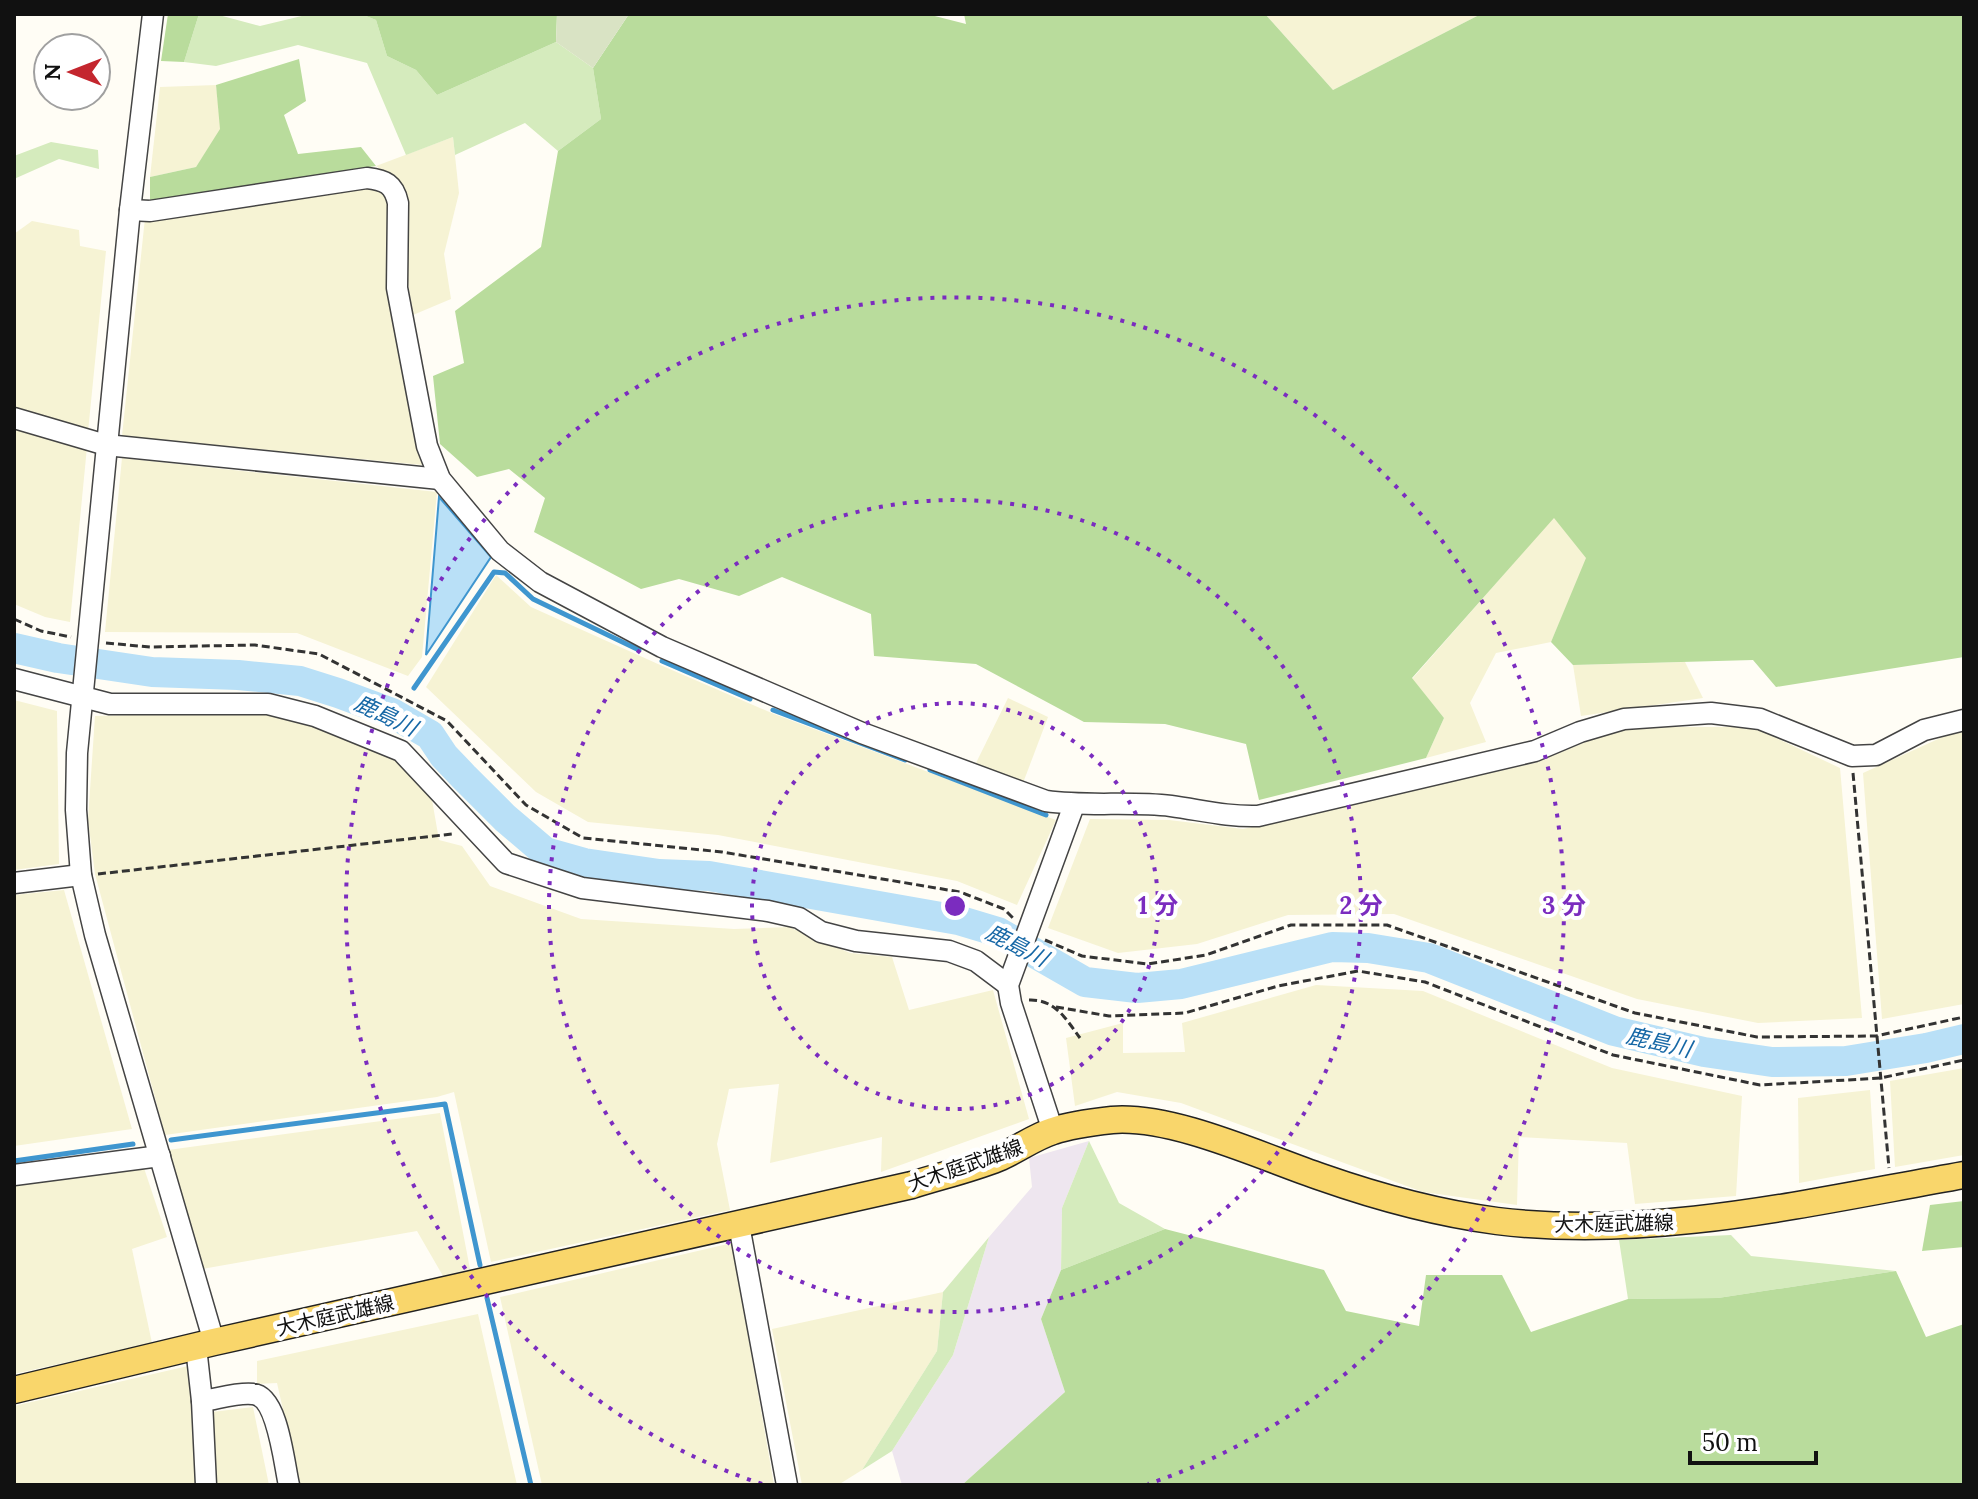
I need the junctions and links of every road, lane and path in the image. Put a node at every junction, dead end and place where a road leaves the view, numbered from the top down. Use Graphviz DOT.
graph roads {
  1 [pos="153,14"];
  2 [pos="130,210"];
  3 [pos="14,418"];
  4 [pos="106,445"];
  5 [pos="440,479"];
  6 [pos="14,619"];
  7 [pos="87,641"];
  8 [pos="14,679"];
  9 [pos="81,699"];
  10 [pos="1964,720"];
  11 [pos="1852,756"];
  12 [pos="1074,805"];
  13 [pos="455,833"];
  14 [pos="81,875"];
  15 [pos="14,883"];
  16 [pos="1028,932"];
  17 [pos="1010,988"];
  18 [pos="1056,1007"];
  19 [pos="1964,1017"];
  20 [pos="1876,1036"];
  21 [pos="1080,1038"];
  22 [pos="1964,1060"];
  23 [pos="1881,1078"];
  24 [pos="1053,1131"];
  25 [pos="160,1156"];
  26 [pos="14,1175"];
  27 [pos="1964,1175"];
  28 [pos="1891,1187"];
  29 [pos="739,1225"];
  30 [pos="205,1345"];
  31 [pos="14,1390"];
  32 [pos="202,1401"];
  33 [pos="206,1485"];
  34 [pos="289,1485"];
  35 [pos="787,1485"];
  1 -- 2 [label="street"];
  2 -- 4 [label="street"];
  2 -- 5 [label="street"];
  3 -- 4 [label="street"];
  4 -- 5 [label="street"];
  4 -- 7 [label="street"];
  5 -- 12 [label="street"];
  6 -- 7 [label="path"];
  7 -- 9 [label="street"];
  7 -- 16 [label="path"];
  8 -- 9 [label="street"];
  9 -- 14 [label="street"];
  9 -- 17 [label="street"];
  10 -- 11 [label="street"];
  11 -- 12 [label="street"];
  11 -- 20 [label="path"];
  12 -- 16 [label="street"];
  13 -- 14 [label="path"];
  14 -- 15 [label="street"];
  14 -- 25 [label="street"];
  16 -- 17 [label="street"];
  16 -- 20 [label="path"];
  17 -- 18 [label="path"];
  17 -- 24 [label="street"];
  18 -- 21 [label="path"];
  18 -- 23 [label="path"];
  19 -- 20 [label="path"];
  20 -- 23 [label="path"];
  22 -- 23 [label="path"];
  23 -- 28 [label="path"];
  24 -- 28 [label="main road, 大木庭武雄線"];
  24 -- 29 [label="main road, 大木庭武雄線"];
  25 -- 26 [label="street"];
  25 -- 30 [label="street"];
  27 -- 28 [label="main road, 大木庭武雄線"];
  29 -- 30 [label="main road, 大木庭武雄線"];
  29 -- 35 [label="street"];
  30 -- 31 [label="main road, 大木庭武雄線"];
  30 -- 32 [label="street"];
  32 -- 33 [label="street"];
  32 -- 34 [label="street"];
}
